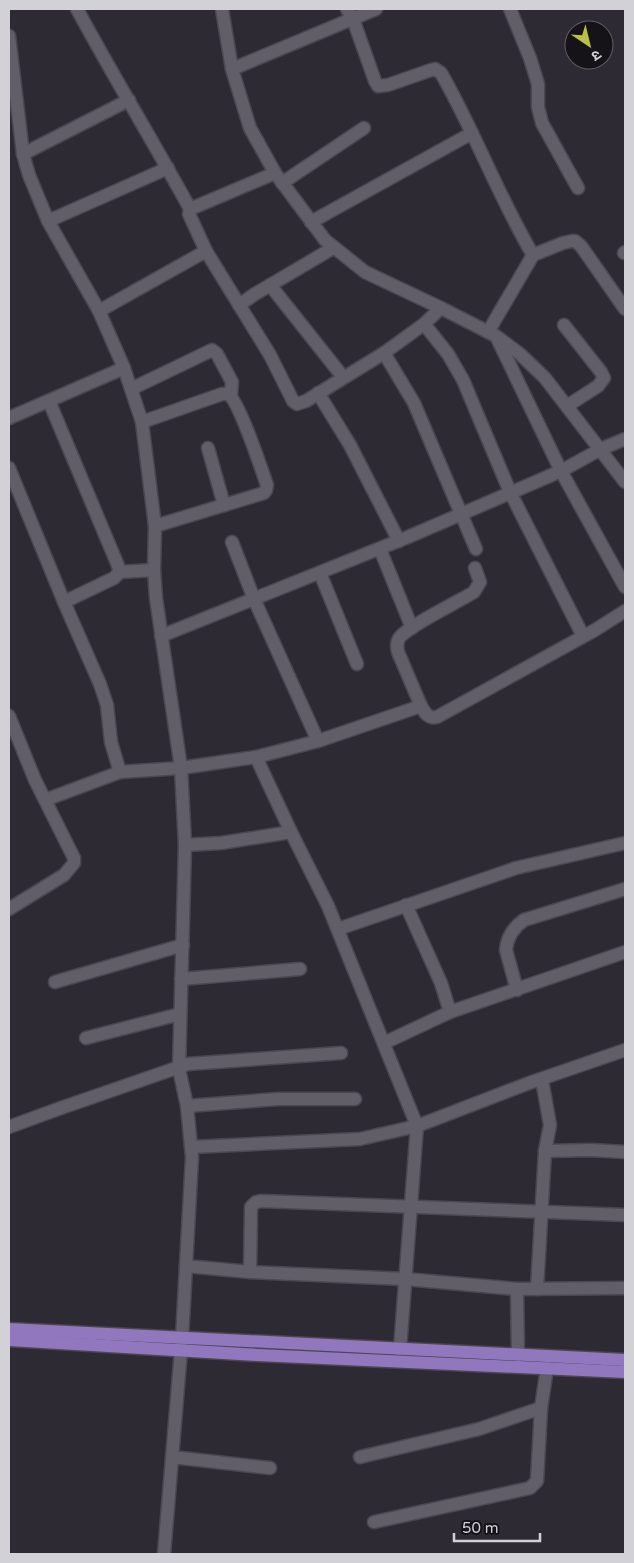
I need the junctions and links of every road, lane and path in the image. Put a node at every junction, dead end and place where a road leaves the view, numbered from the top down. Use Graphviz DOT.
graph roads {
  1 [pos="77,9"];
  2 [pos="222,9"];
  3 [pos="376,9"];
  4 [pos="510,9"];
  5 [pos="350,14"];
  6 [pos="9,36"];
  7 [pos="232,69"];
  8 [pos="129,100"];
  9 [pos="364,128"];
  10 [pos="472,133"];
  11 [pos="24,154"];
  12 [pos="168,168"];
  13 [pos="278,178"];
  14 [pos="578,188"];
  15 [pos="190,209"];
  16 [pos="48,221"];
  17 [pos="311,222"];
  18 [pos="333,248"];
  19 [pos="206,251"];
  20 [pos="533,255"];
  21 [pos="270,285"];
  22 [pos="239,305"];
  23 [pos="441,308"];
  24 [pos="625,309"];
  25 [pos="98,311"];
  26 [pos="424,324"];
  27 [pos="564,325"];
  28 [pos="492,334"];
  29 [pos="384,353"];
  30 [pos="124,368"];
  31 [pos="343,377"];
  32 [pos="131,388"];
  33 [pos="318,393"];
  34 [pos="231,395"];
  35 [pos="49,401"];
  36 [pos="567,406"];
  37 [pos="9,418"];
  38 [pos="142,422"];
  39 [pos="625,439"];
  40 [pos="208,448"];
  41 [pos="601,449"];
  42 [pos="9,468"];
  43 [pos="561,471"];
  44 [pos="625,482"];
  45 [pos="510,492"];
  46 [pos="224,505"];
  47 [pos="460,514"];
  48 [pos="154,526"];
  49 [pos="398,541"];
  50 [pos="232,542"];
  51 [pos="380,549"];
  52 [pos="476,549"];
  53 [pos="475,568"];
  54 [pos="154,570"];
  55 [pos="119,572"];
  56 [pos="320,573"];
  57 [pos="625,587"];
  58 [pos="254,599"];
  59 [pos="64,602"];
  60 [pos="625,611"];
  61 [pos="412,628"];
  62 [pos="162,636"];
  63 [pos="583,636"];
  64 [pos="356,664"];
  65 [pos="420,706"];
  66 [pos="9,716"];
  67 [pos="318,741"];
  68 [pos="256,757"];
  69 [pos="181,768"];
  70 [pos="120,772"];
  71 [pos="45,800"];
  72 [pos="291,832"];
  73 [pos="625,843"];
  74 [pos="185,845"];
  75 [pos="625,889"];
  76 [pos="406,905"];
  77 [pos="9,909"];
  78 [pos="338,929"];
  79 [pos="183,945"];
  80 [pos="625,952"];
  81 [pos="300,969"];
  82 [pos="181,979"];
  83 [pos="55,982"];
  84 [pos="517,990"];
  85 [pos="450,1012"];
  86 [pos="180,1014"];
  87 [pos="86,1038"];
  88 [pos="384,1043"];
  89 [pos="625,1050"];
  90 [pos="341,1053"];
  91 [pos="179,1069"];
  92 [pos="542,1080"];
  93 [pos="355,1099"];
  94 [pos="188,1106"];
  95 [pos="417,1126"];
  96 [pos="9,1127"];
  97 [pos="191,1147"];
  98 [pos="545,1151"];
  99 [pos="625,1152"];
  100 [pos="411,1206"];
  101 [pos="542,1212"];
  102 [pos="625,1215"];
  103 [pos="186,1266"];
  104 [pos="250,1272"];
  105 [pos="405,1279"];
  106 [pos="625,1288"];
  107 [pos="517,1289"];
  108 [pos="537,1289"];
  109 [pos="9,1329"];
  110 [pos="9,1340"];
  111 [pos="182,1344"];
  112 [pos="400,1349"];
  113 [pos="518,1355"];
  114 [pos="625,1360"];
  115 [pos="547,1368"];
  116 [pos="625,1372"];
  117 [pos="541,1408"];
  118 [pos="172,1457"];
  119 [pos="360,1457"];
  120 [pos="270,1468"];
  121 [pos="374,1522"];
  122 [pos="164,1554"];
  1 -- 8 [label="street"];
  2 -- 7 [label="street"];
  3 -- 5 [label="street"];
  4 -- 14 [label="street"];
  5 -- 7 [label="street"];
  5 -- 10 [label="street"];
  6 -- 11 [label="street"];
  7 -- 13 [label="street"];
  8 -- 11 [label="street"];
  8 -- 12 [label="street"];
  9 -- 13 [label="street"];
  10 -- 17 [label="street"];
  10 -- 20 [label="street"];
  11 -- 16 [label="street"];
  12 -- 15 [label="street"];
  12 -- 16 [label="street"];
  13 -- 15 [label="street"];
  13 -- 17 [label="street"];
  15 -- 19 [label="street"];
  16 -- 25 [label="street"];
  17 -- 18 [label="street"];
  18 -- 21 [label="street"];
  18 -- 23 [label="street"];
  19 -- 22 [label="street"];
  19 -- 25 [label="street"];
  20 -- 24 [label="street"];
  20 -- 28 [label="street"];
  21 -- 22 [label="street"];
  21 -- 31 [label="street"];
  22 -- 33 [label="street"];
  23 -- 26 [label="street"];
  23 -- 28 [label="street"];
  25 -- 30 [label="street"];
  26 -- 29 [label="street"];
  26 -- 45 [label="street"];
  27 -- 36 [label="street"];
  28 -- 36 [label="street"];
  28 -- 43 [label="street"];
  29 -- 31 [label="street"];
  29 -- 47 [label="street"];
  30 -- 32 [label="street"];
  30 -- 35 [label="street"];
  31 -- 33 [label="street"];
  32 -- 34 [label="street"];
  32 -- 38 [label="street"];
  33 -- 49 [label="street"];
  34 -- 38 [label="street"];
  34 -- 46 [label="street"];
  35 -- 37 [label="street"];
  35 -- 55 [label="street"];
  36 -- 41 [label="street"];
  38 -- 48 [label="street"];
  39 -- 41 [label="street"];
  40 -- 46 [label="street"];
  41 -- 43 [label="street"];
  41 -- 44 [label="street"];
  42 -- 59 [label="street"];
  43 -- 45 [label="street"];
  43 -- 57 [label="street"];
  45 -- 47 [label="street"];
  45 -- 63 [label="street"];
  46 -- 48 [label="street"];
  47 -- 49 [label="street"];
  47 -- 52 [label="street"];
  48 -- 54 [label="street"];
  49 -- 51 [label="street"];
  50 -- 58 [label="street"];
  51 -- 56 [label="street"];
  51 -- 61 [label="street"];
  53 -- 61 [label="street"];
  54 -- 55 [label="street"];
  54 -- 62 [label="street"];
  55 -- 59 [label="street"];
  56 -- 58 [label="street"];
  56 -- 64 [label="street"];
  58 -- 62 [label="street"];
  58 -- 67 [label="street"];
  59 -- 70 [label="street"];
  60 -- 63 [label="street"];
  61 -- 65 [label="street"];
  62 -- 69 [label="street"];
  63 -- 65 [label="street"];
  65 -- 67 [label="street"];
  66 -- 71 [label="street"];
  67 -- 68 [label="street"];
  68 -- 69 [label="street"];
  68 -- 72 [label="street"];
  69 -- 70 [label="street"];
  69 -- 74 [label="street"];
  70 -- 71 [label="street"];
  71 -- 77 [label="street"];
  72 -- 74 [label="street"];
  72 -- 78 [label="street"];
  73 -- 76 [label="street"];
  74 -- 79 [label="street"];
  75 -- 84 [label="street"];
  76 -- 78 [label="street"];
  76 -- 85 [label="street"];
  78 -- 88 [label="street"];
  79 -- 82 [label="street"];
  79 -- 83 [label="street"];
  80 -- 84 [label="street"];
  81 -- 82 [label="street"];
  82 -- 86 [label="street"];
  84 -- 85 [label="street"];
  85 -- 88 [label="street"];
  86 -- 87 [label="street"];
  86 -- 91 [label="street"];
  88 -- 95 [label="street"];
  89 -- 92 [label="street"];
  90 -- 91 [label="street"];
  91 -- 94 [label="street"];
  91 -- 96 [label="street"];
  92 -- 95 [label="street"];
  92 -- 98 [label="street"];
  93 -- 94 [label="street"];
  94 -- 97 [label="street"];
  95 -- 97 [label="street"];
  95 -- 100 [label="street"];
  97 -- 103 [label="street"];
  98 -- 99 [label="street"];
  98 -- 101 [label="street"];
  100 -- 101 [label="street"];
  100 -- 104 [label="street"];
  100 -- 105 [label="street"];
  101 -- 102 [label="street"];
  101 -- 108 [label="street"];
  103 -- 104 [label="street"];
  103 -- 111 [label="street"];
  104 -- 105 [label="street"];
  105 -- 107 [label="street"];
  105 -- 112 [label="street"];
  106 -- 108 [label="street"];
  107 -- 108 [label="street"];
  107 -- 113 [label="street"];
  109 -- 111 [label="main road"];
  110 -- 111 [label="main road"];
  111 -- 112 [label="main road"];
  111 -- 115 [label="main road"];
  111 -- 118 [label="street"];
  112 -- 113 [label="main road"];
  113 -- 114 [label="main road"];
  115 -- 116 [label="main road"];
  115 -- 117 [label="street"];
  117 -- 119 [label="street"];
  117 -- 121 [label="street"];
  118 -- 120 [label="street"];
  118 -- 122 [label="street"];
}
